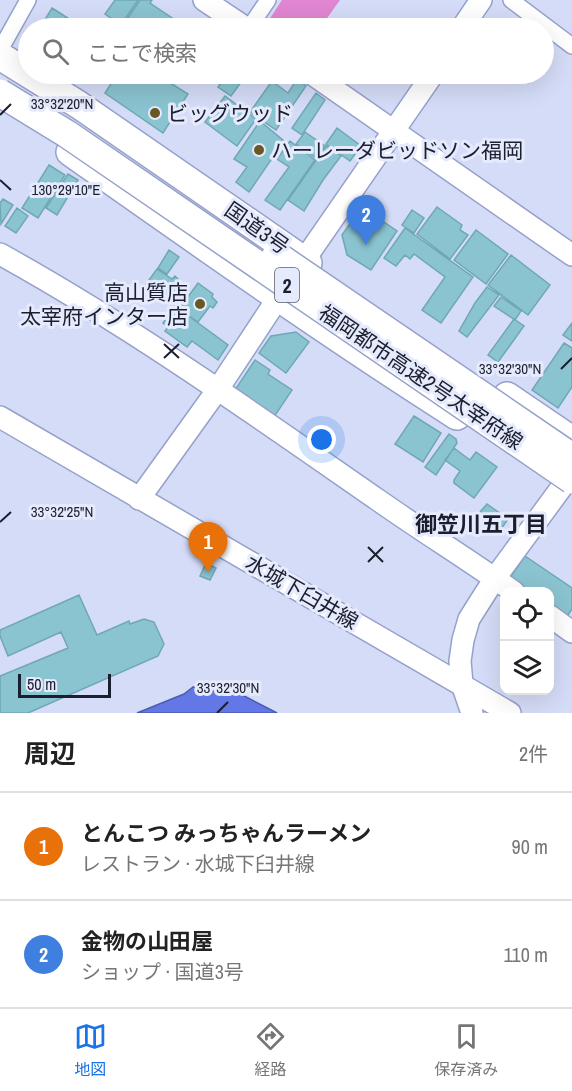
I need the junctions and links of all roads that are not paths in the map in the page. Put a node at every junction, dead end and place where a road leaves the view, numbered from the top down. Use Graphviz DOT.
graph roads {
  1 [pos="28,0"];
  2 [pos="204,0"];
  3 [pos="268,0"];
  4 [pos="481,0"];
  5 [pos="511,0"];
  6 [pos="232,18"];
  7 [pos="255,18"];
  8 [pos="469,18"];
  9 [pos="535,18"];
  10 [pos="554,32"];
  11 [pos="572,46"];
  12 [pos="0,50"];
  13 [pos="0,56"];
  14 [pos="18,67"];
  15 [pos="0,73"];
  16 [pos="45,84"];
  17 [pos="327,84"];
  18 [pos="426,84"];
  19 [pos="0,93"];
  20 [pos="0,108"];
  21 [pos="395,130"];
  22 [pos="0,254"];
  23 [pos="572,255"];
  24 [pos="304,260"];
  25 [pos="278,298"];
  26 [pos="218,389"];
  27 [pos="0,417"];
  28 [pos="572,440"];
  29 [pos="572,457"];
  30 [pos="569,484"];
  31 [pos="139,499"];
  32 [pos="495,579"];
  33 [pos="508,587"];
  34 [pos="554,619"];
  35 [pos="572,632"];
  36 [pos="462,684"];
  37 [pos="472,713"];
  38 [pos="510,713"];
  1 -- 12 [label="street"];
  2 -- 6 [label="street"];
  3 -- 7 [label="street"];
  4 -- 8 [label="street"];
  5 -- 9 [label="street"];
  10 -- 11 [label="street"];
  13 -- 14 [label="highway, 国道3号"];
  15 -- 29 [label="highway, 福岡都市高速2号太宰府線 / 2, bridge"];
  16 -- 24 [label="highway, 国道3号"];
  17 -- 21 [label="street"];
  18 -- 21 [label="street"];
  19 -- 30 [label="highway, 福岡都市高速2号太宰府線 / 2, bridge"];
  20 -- 25 [label="highway"];
  21 -- 23 [label="street"];
  21 -- 24 [label="street"];
  22 -- 26 [label="street"];
  24 -- 25 [label="street"];
  24 -- 28 [label="highway, 国道3号"];
  25 -- 26 [label="street"];
  25 -- 30 [label="highway"];
  26 -- 31 [label="street"];
  26 -- 32 [label="street"];
  27 -- 31 [label="street, 水城下臼井線"];
  30 -- 32 [label="street"];
  31 -- 36 [label="street, 水城下臼井線"];
  32 -- 33 [label="street"];
  32 -- 36 [label="street"];
  34 -- 35 [label="street"];
  36 -- 37 [label="street"];
  36 -- 38 [label="street, 水城下臼井線"];
}
